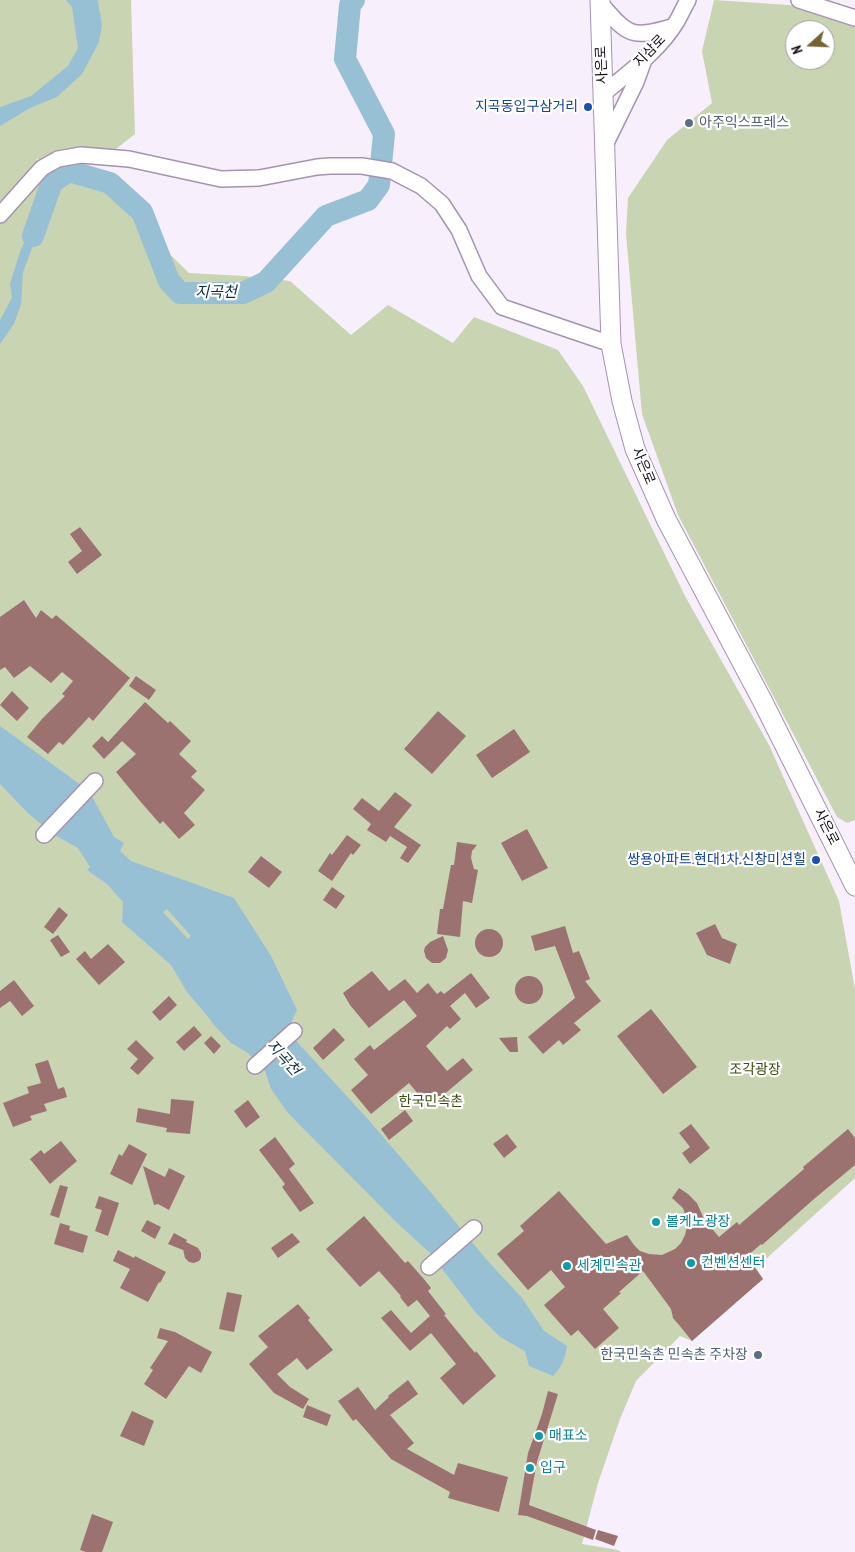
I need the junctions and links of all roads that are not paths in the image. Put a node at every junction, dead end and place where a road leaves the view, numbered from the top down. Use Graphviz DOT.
graph roads {
  1 [pos="688,0"];
  2 [pos="799,0"];
  3 [pos="600,2"];
  4 [pos="855,18"];
  5 [pos="672,28"];
  6 [pos="644,60"];
  7 [pos="603,94"];
  8 [pos="605,144"];
  9 [pos="0,215"];
  10 [pos="611,344"];
  11 [pos="95,781"];
  12 [pos="44,835"];
  13 [pos="855,886"];
  14 [pos="294,1031"];
  15 [pos="255,1066"];
  16 [pos="474,1228"];
  17 [pos="429,1267"];
  1 -- 5 [label="street, 지삼로"];
  2 -- 4 [label="street"];
  3 -- 5 [label="street"];
  3 -- 7 [label="main road, 사은로"];
  5 -- 6 [label="street, 지삼로"];
  6 -- 7 [label="street, 지삼로"];
  6 -- 8 [label="street"];
  7 -- 8 [label="main road, 사은로"];
  8 -- 10 [label="main road, 사은로"];
  9 -- 10 [label="street"];
  10 -- 13 [label="main road, 사은로"];
  11 -- 12 [label="street"];
  14 -- 15 [label="street"];
  16 -- 17 [label="street"];
}
